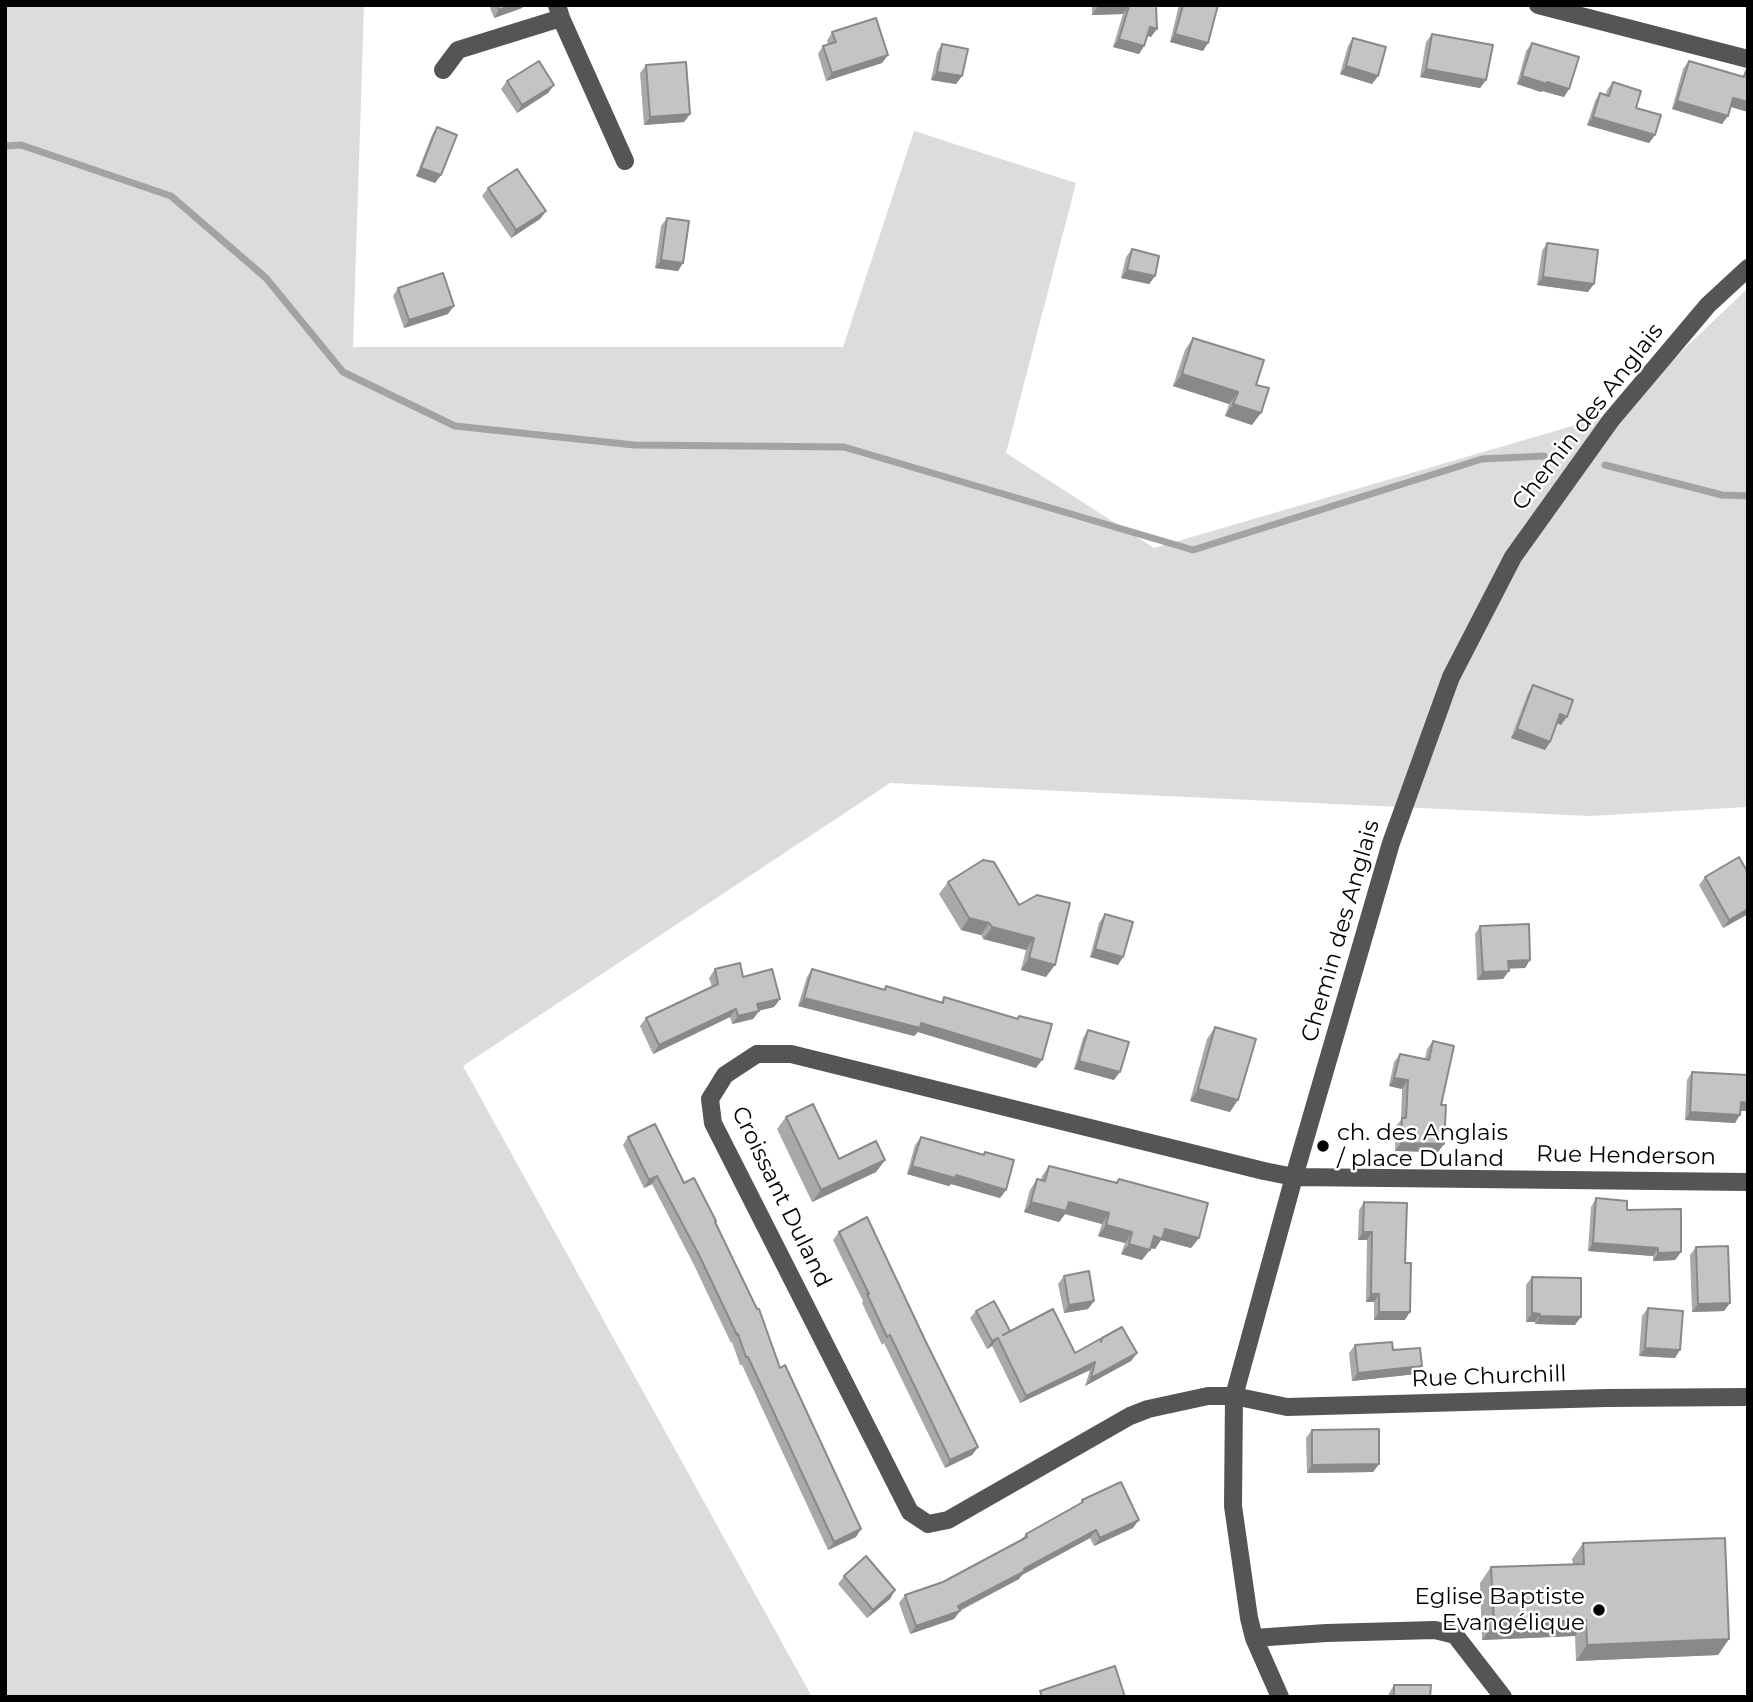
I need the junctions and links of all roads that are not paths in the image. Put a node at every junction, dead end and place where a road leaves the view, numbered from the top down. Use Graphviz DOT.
graph roads {
  1 [pos="1538,5"];
  2 [pos="559,12"];
  3 [pos="1748,59"];
  4 [pos="443,70"];
  5 [pos="625,161"];
  6 [pos="1748,268"];
  7 [pos="1294,1177"];
  8 [pos="1748,1182"];
  9 [pos="1234,1396"];
  10 [pos="1748,1397"];
  11 [pos="1254,1639"];
  12 [pos="1280,1697"];
  13 [pos="1503,1697"];
  1 -- 3 [label="street"];
  2 -- 4 [label="street"];
  2 -- 5 [label="street"];
  6 -- 7 [label="street, Chemin des Anglais"];
  7 -- 8 [label="street, Rue Henderson"];
  7 -- 9 [label="street, Chemin des Anglais"];
  7 -- 9 [label="street, Croissant Duland"];
  9 -- 10 [label="street, Rue Churchill"];
  9 -- 11 [label="street, Chemin des Anglais"];
  11 -- 12 [label="street, Chemin des Anglais"];
  11 -- 13 [label="street"];
}
